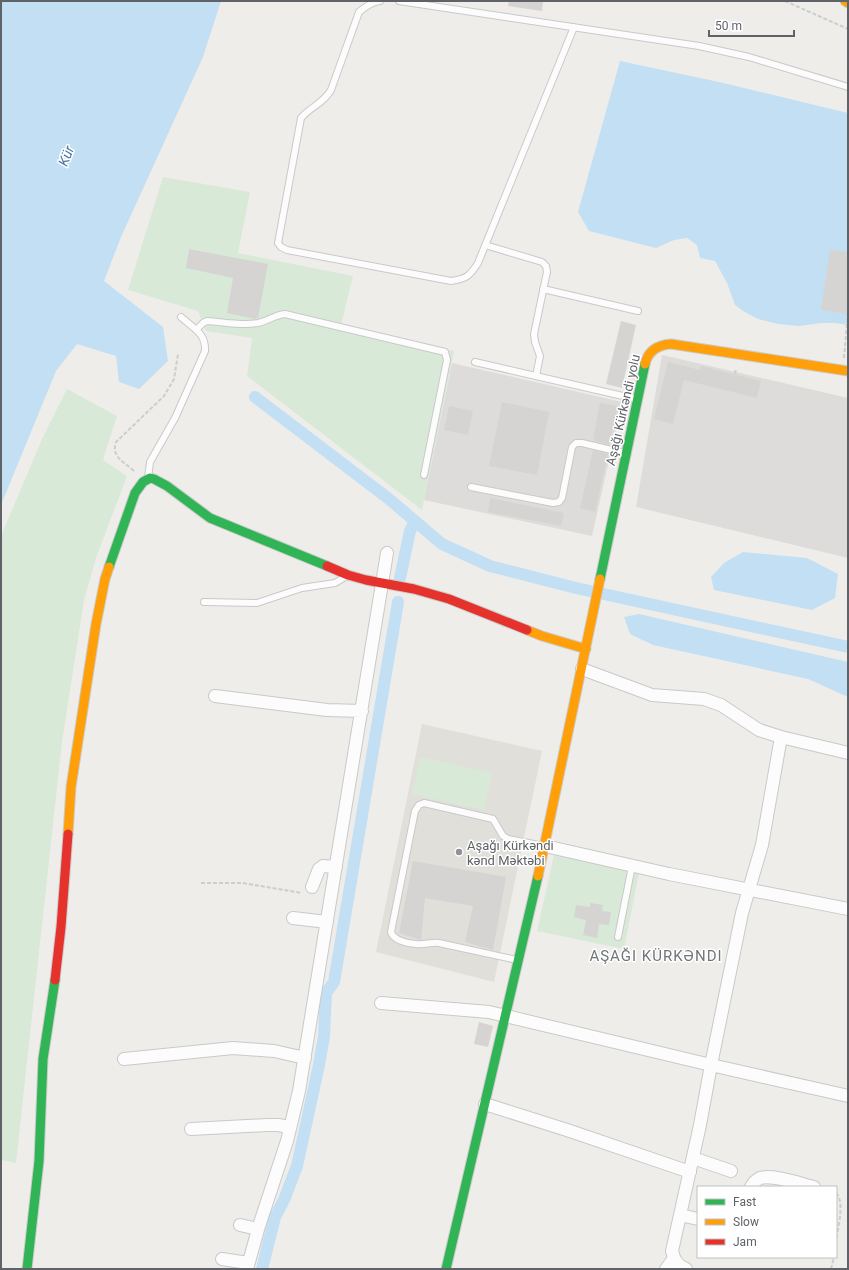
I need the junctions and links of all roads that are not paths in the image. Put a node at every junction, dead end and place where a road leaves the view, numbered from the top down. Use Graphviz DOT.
graph roads {
  1 [pos="380,1"];
  2 [pos="399,1"];
  3 [pos="844,1"];
  4 [pos="848,3"];
  5 [pos="574,27"];
  6 [pos="848,87"];
  7 [pos="485,245"];
  8 [pos="544,289"];
  9 [pos="638,311"];
  10 [pos="181,317"];
  11 [pos="196,330"];
  12 [pos="475,362"];
  13 [pos="845,371"];
  14 [pos="536,376"];
  15 [pos="638,400"];
  16 [pos="626,453"];
  17 [pos="424,475"];
  18 [pos="146,479"];
  19 [pos="471,487"];
  20 [pos="387,553"];
  21 [pos="348,575"];
  22 [pos="382,583"];
  23 [pos="204,602"];
  24 [pos="586,649"];
  25 [pos="582,669"];
  26 [pos="215,696"];
  27 [pos="362,711"];
  28 [pos="781,737"];
  29 [pos="848,753"];
  30 [pos="545,846"];
  31 [pos="632,866"];
  32 [pos="336,867"];
  33 [pos="748,890"];
  34 [pos="310,891"];
  35 [pos="848,909"];
  36 [pos="293,918"];
  37 [pos="327,922"];
  38 [pos="618,937"];
  39 [pos="519,960"];
  40 [pos="381,1003"];
  41 [pos="506,1016"];
  42 [pos="304,1058"];
  43 [pos="124,1059"];
  44 [pos="711,1066"];
  45 [pos="848,1096"];
  46 [pos="485,1104"];
  47 [pos="290,1127"];
  48 [pos="191,1130"];
  49 [pos="693,1158"];
  50 [pos="731,1171"];
  51 [pos="690,1172"];
  52 [pos="752,1186"];
  53 [pos="810,1186"];
  54 [pos="680,1215"];
  55 [pos="697,1218"];
  56 [pos="240,1225"];
  57 [pos="258,1229"];
  58 [pos="674,1258"];
  59 [pos="222,1259"];
  60 [pos="248,1266"];
  61 [pos="27,1269"];
  62 [pos="446,1269"];
  63 [pos="666,1269"];
  64 [pos="686,1269"];
  1 -- 7 [label="lane"];
  2 -- 5 [label="lane"];
  3 -- 4 [label="street"];
  5 -- 6 [label="lane"];
  5 -- 7 [label="lane"];
  7 -- 8 [label="lane"];
  8 -- 9 [label="lane"];
  8 -- 14 [label="lane"];
  10 -- 11 [label="lane"];
  11 -- 17 [label="lane"];
  11 -- 18 [label="lane"];
  12 -- 14 [label="lane"];
  13 -- 15 [label="street, Aşağı Kürkəndi yolu"];
  14 -- 15 [label="lane"];
  15 -- 16 [label="street, Aşağı Kürkəndi yolu"];
  16 -- 19 [label="lane"];
  16 -- 24 [label="street, Aşağı Kürkəndi yolu"];
  18 -- 21 [label="street"];
  18 -- 61 [label="street"];
  20 -- 22 [label="street"];
  21 -- 22 [label="street"];
  21 -- 23 [label="lane"];
  22 -- 24 [label="street"];
  22 -- 27 [label="street"];
  24 -- 25 [label="street, Aşağı Kürkəndi yolu"];
  25 -- 28 [label="street"];
  25 -- 30 [label="street, Aşağı Kürkəndi yolu"];
  26 -- 27 [label="street"];
  27 -- 32 [label="street"];
  28 -- 29 [label="street"];
  28 -- 33 [label="street"];
  30 -- 31 [label="street"];
  30 -- 39 [label="street, Aşağı Kürkəndi yolu"];
  30 -- 39 [label="lane"];
  31 -- 33 [label="street"];
  31 -- 38 [label="lane"];
  32 -- 34 [label="street"];
  32 -- 37 [label="street"];
  33 -- 35 [label="street"];
  33 -- 44 [label="street"];
  36 -- 37 [label="street"];
  37 -- 42 [label="street"];
  39 -- 41 [label="street, Aşağı Kürkəndi yolu"];
  40 -- 41 [label="street"];
  41 -- 44 [label="street"];
  41 -- 46 [label="street, Aşağı Kürkəndi yolu"];
  42 -- 43 [label="street"];
  42 -- 47 [label="street"];
  44 -- 45 [label="street"];
  44 -- 49 [label="street"];
  46 -- 51 [label="street"];
  46 -- 62 [label="street, Aşağı Kürkəndi yolu"];
  47 -- 48 [label="street"];
  47 -- 57 [label="street"];
  49 -- 50 [label="street"];
  49 -- 51 [label="street"];
  51 -- 54 [label="street"];
  52 -- 53 [label="street"];
  54 -- 55 [label="street"];
  54 -- 58 [label="street"];
  56 -- 57 [label="street"];
  57 -- 60 [label="street"];
  58 -- 63 [label="street"];
  58 -- 64 [label="street"];
  59 -- 60 [label="street"];
}
